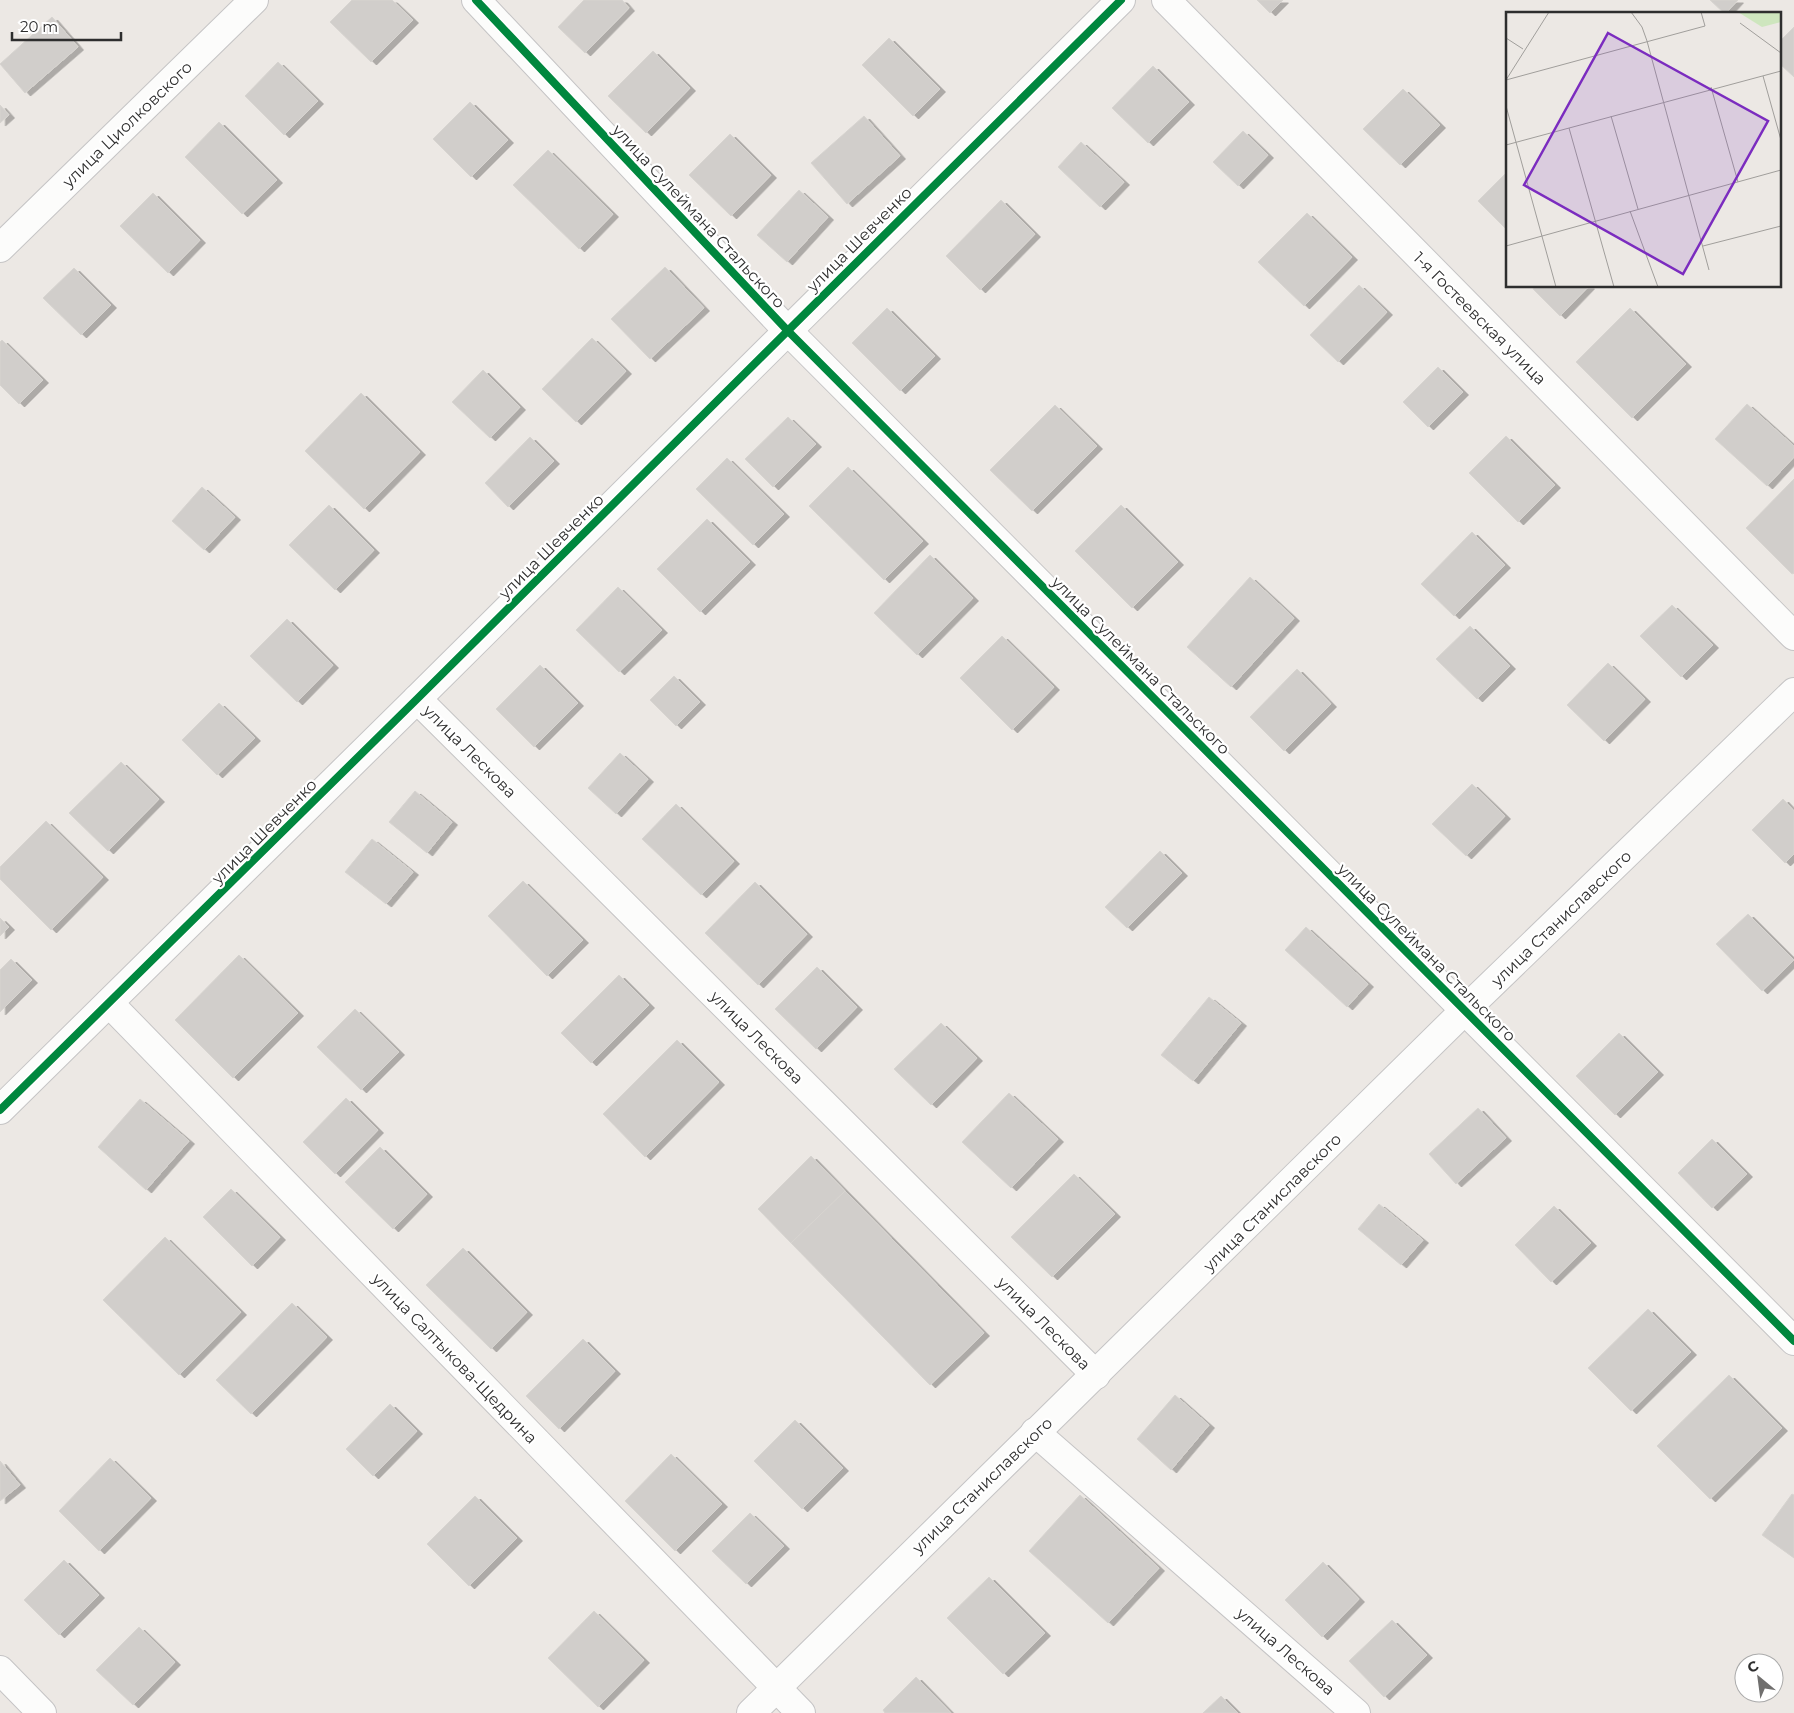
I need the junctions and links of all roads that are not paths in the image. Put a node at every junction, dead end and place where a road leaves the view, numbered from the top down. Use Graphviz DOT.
graph roads {
  1 [pos="254,0"];
  2 [pos="476,0"];
  3 [pos="1120,0"];
  4 [pos="1166,0"];
  5 [pos="0,248"];
  6 [pos="787,330"];
  7 [pos="1794,636"];
  8 [pos="1794,692"];
  9 [pos="417,699"];
  10 [pos="109,1003"];
  11 [pos="1465,1010"];
  12 [pos="0,1110"];
  13 [pos="1794,1341"];
  14 [pos="1096,1375"];
  15 [pos="1035,1432"];
  16 [pos="0,1670"];
  17 [pos="776,1688"];
  18 [pos="42,1713"];
  19 [pos="751,1713"];
  20 [pos="801,1713"];
  21 [pos="1356,1713"];
  1 -- 5 [label="street, улица Циолковского"];
  2 -- 6 [label="street, улица Сулеймана Стальского"];
  3 -- 6 [label="street, улица Шевченко"];
  4 -- 7 [label="street, 1-я Гостеевская улица"];
  6 -- 9 [label="street, улица Шевченко"];
  6 -- 11 [label="street, улица Сулеймана Стальского"];
  8 -- 11 [label="street, улица Станиславского"];
  9 -- 10 [label="street, улица Шевченко"];
  9 -- 14 [label="street, улица Лескова"];
  10 -- 12 [label="street, улица Шевченко"];
  10 -- 17 [label="street, улица Салтыкова-Щедрина"];
  11 -- 13 [label="street, улица Сулеймана Стальского"];
  11 -- 14 [label="street, улица Станиславского"];
  14 -- 15 [label="street, улица Станиславского"];
  15 -- 17 [label="street, улица Станиславского"];
  15 -- 21 [label="street, улица Лескова"];
  16 -- 18 [label="street"];
  17 -- 19 [label="street, улица Станиславского"];
  17 -- 20 [label="street, улица Салтыкова-Щедрина"];
}
